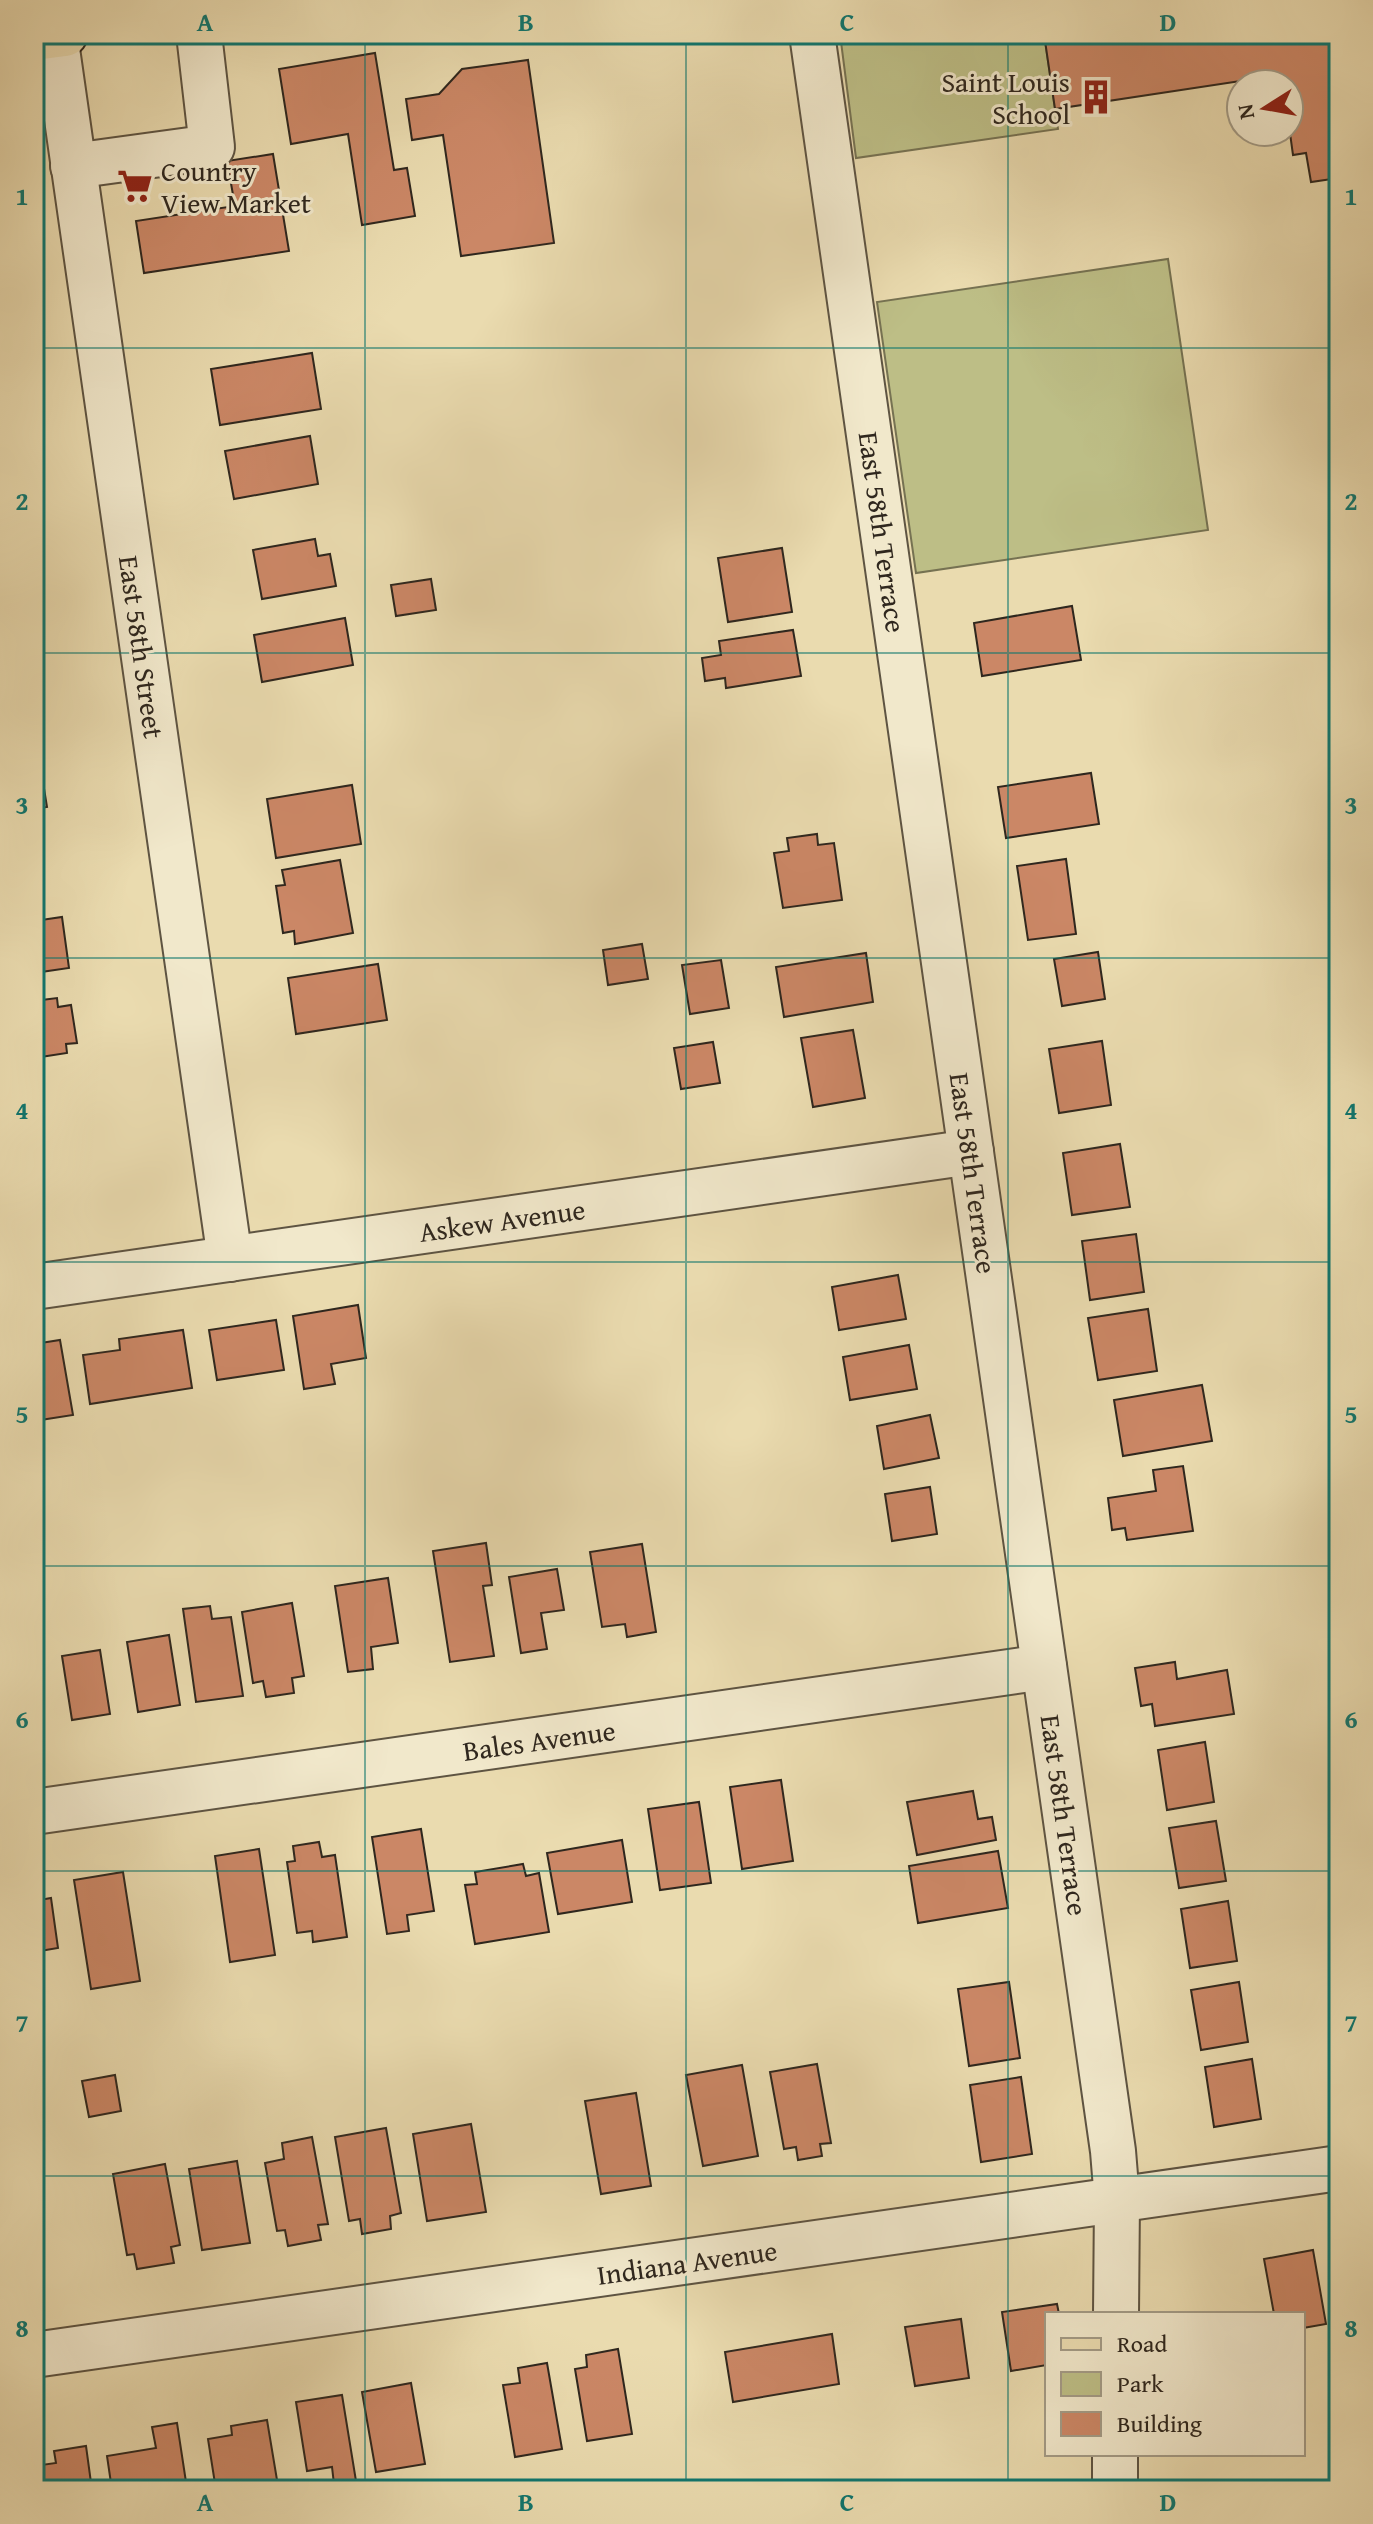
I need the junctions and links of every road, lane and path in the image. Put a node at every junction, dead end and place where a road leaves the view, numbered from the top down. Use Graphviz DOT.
graph roads {
  1 [pos="199,34"];
  2 [pos="812,34"];
  3 [pos="51,36"];
  4 [pos="73,166"];
  5 [pos="971,1152"];
  6 [pos="230,1259"];
  7 [pos="34,1287"];
  8 [pos="1044,1667"];
  9 [pos="34,1812"];
  10 [pos="1339,2168"];
  11 [pos="1117,2200"];
  12 [pos="1116,2312"];
  13 [pos="34,2355"];
  14 [pos="1115,2456"];
  15 [pos="1115,2490"];
  1 -- 4 [label="street"];
  2 -- 5 [label="street, East 58th Terrace"];
  3 -- 4 [label="street, East 58th Street"];
  4 -- 6 [label="street, East 58th Street"];
  5 -- 6 [label="street, Askew Avenue"];
  5 -- 8 [label="street, East 58th Terrace"];
  6 -- 7 [label="street, Askew Avenue"];
  8 -- 9 [label="street, Bales Avenue"];
  8 -- 11 [label="street, East 58th Terrace"];
  10 -- 11 [label="street, Indiana Avenue"];
  11 -- 12 [label="street, East 58th Terrace"];
  11 -- 13 [label="street, Indiana Avenue"];
  14 -- 15 [label="street"];
}
